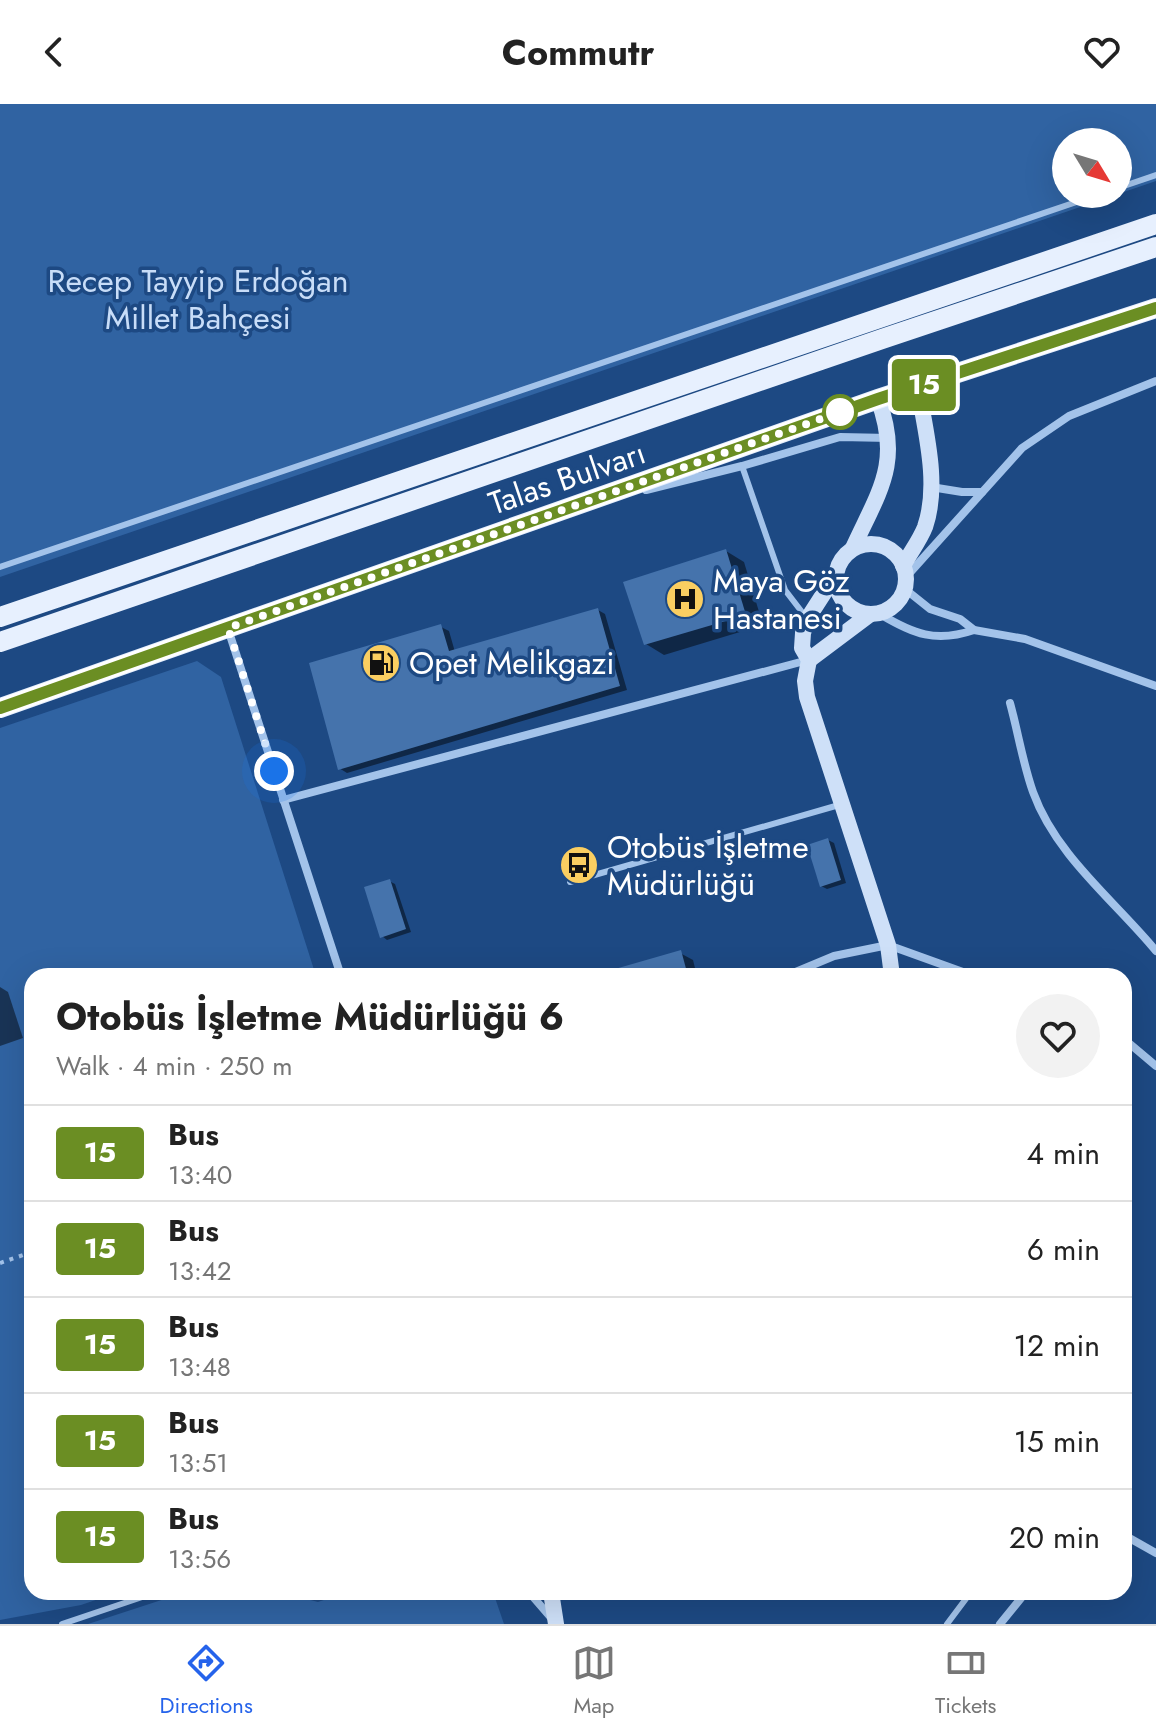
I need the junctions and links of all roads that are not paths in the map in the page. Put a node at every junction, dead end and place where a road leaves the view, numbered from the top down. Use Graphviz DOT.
graph roads {
  1 [pos="1156,175"];
  2 [pos="1132,183"];
  3 [pos="1059,208"];
  4 [pos="1156,224"];
  5 [pos="1156,247"];
  6 [pos="1156,308"];
  7 [pos="1156,381"];
  8 [pos="918,387"];
  9 [pos="878,399"];
  10 [pos="890,438"];
  11 [pos="742,466"];
  12 [pos="930,487"];
  13 [pos="982,492"];
  14 [pos="560,512"];
  15 [pos="853,548"];
  16 [pos="0,567"];
  17 [pos="835,576"];
  18 [pos="905,578"];
  19 [pos="875,614"];
  20 [pos="0,617"];
  21 [pos="808,618"];
  22 [pos="228,628"];
  23 [pos="974,630"];
  24 [pos="0,642"];
  25 [pos="809,660"];
  26 [pos="1156,686"];
  27 [pos="1010,703"];
  28 [pos="0,708"];
  29 [pos="283,800"];
  30 [pos="843,804"];
  31 [pos="570,882"];
  32 [pos="888,945"];
  33 [pos="1156,951"];
  34 [pos="338,968"];
  35 [pos="805,968"];
  36 [pos="891,968"];
  37 [pos="952,968"];
  38 [pos="1132,1046"];
  39 [pos="1156,1066"];
  40 [pos="1132,1540"];
  41 [pos="1156,1553"];
  42 [pos="133,1600"];
  43 [pos="536,1600"];
  44 [pos="552,1600"];
  45 [pos="965,1600"];
  46 [pos="1020,1600"];
  47 [pos="62,1624"];
  48 [pos="556,1624"];
  49 [pos="947,1624"];
  50 [pos="1000,1624"];
  1 -- 2 [label="lane"];
  3 -- 16 [label="lane"];
  4 -- 20 [label="main road"];
  5 -- 24 [label="main road, Talas Bulvarı"];
  6 -- 8 [label="main road, Talas Bulvarı"];
  7 -- 13 [label="street"];
  8 -- 9 [label="main road, Talas Bulvarı"];
  8 -- 12 [label="street"];
  9 -- 10 [label="street"];
  9 -- 14 [label="main road, Talas Bulvarı"];
  10 -- 11 [label="street"];
  10 -- 15 [label="street"];
  11 -- 14 [label="street"];
  11 -- 21 [label="lane"];
  12 -- 13 [label="street"];
  12 -- 18 [label="street"];
  13 -- 18 [label="street"];
  14 -- 22 [label="main road, Talas Bulvarı"];
  15 -- 17 [label="street"];
  15 -- 18 [label="street"];
  17 -- 19 [label="street"];
  17 -- 21 [label="street"];
  18 -- 19 [label="street"];
  18 -- 23 [label="street"];
  19 -- 23 [label="street"];
  19 -- 25 [label="street"];
  21 -- 25 [label="street"];
  22 -- 28 [label="main road, Talas Bulvarı"];
  22 -- 29 [label="street"];
  23 -- 26 [label="street"];
  25 -- 29 [label="street"];
  25 -- 30 [label="street"];
  27 -- 33 [label="street"];
  29 -- 34 [label="street"];
  30 -- 31 [label="lane"];
  30 -- 32 [label="street"];
  32 -- 35 [label="street"];
  32 -- 36 [label="street"];
  32 -- 37 [label="street"];
  38 -- 39 [label="street"];
  40 -- 41 [label="street"];
  42 -- 47 [label="lane"];
  43 -- 48 [label="street"];
  44 -- 48 [label="street"];
  45 -- 49 [label="lane"];
  46 -- 50 [label="street"];
}
